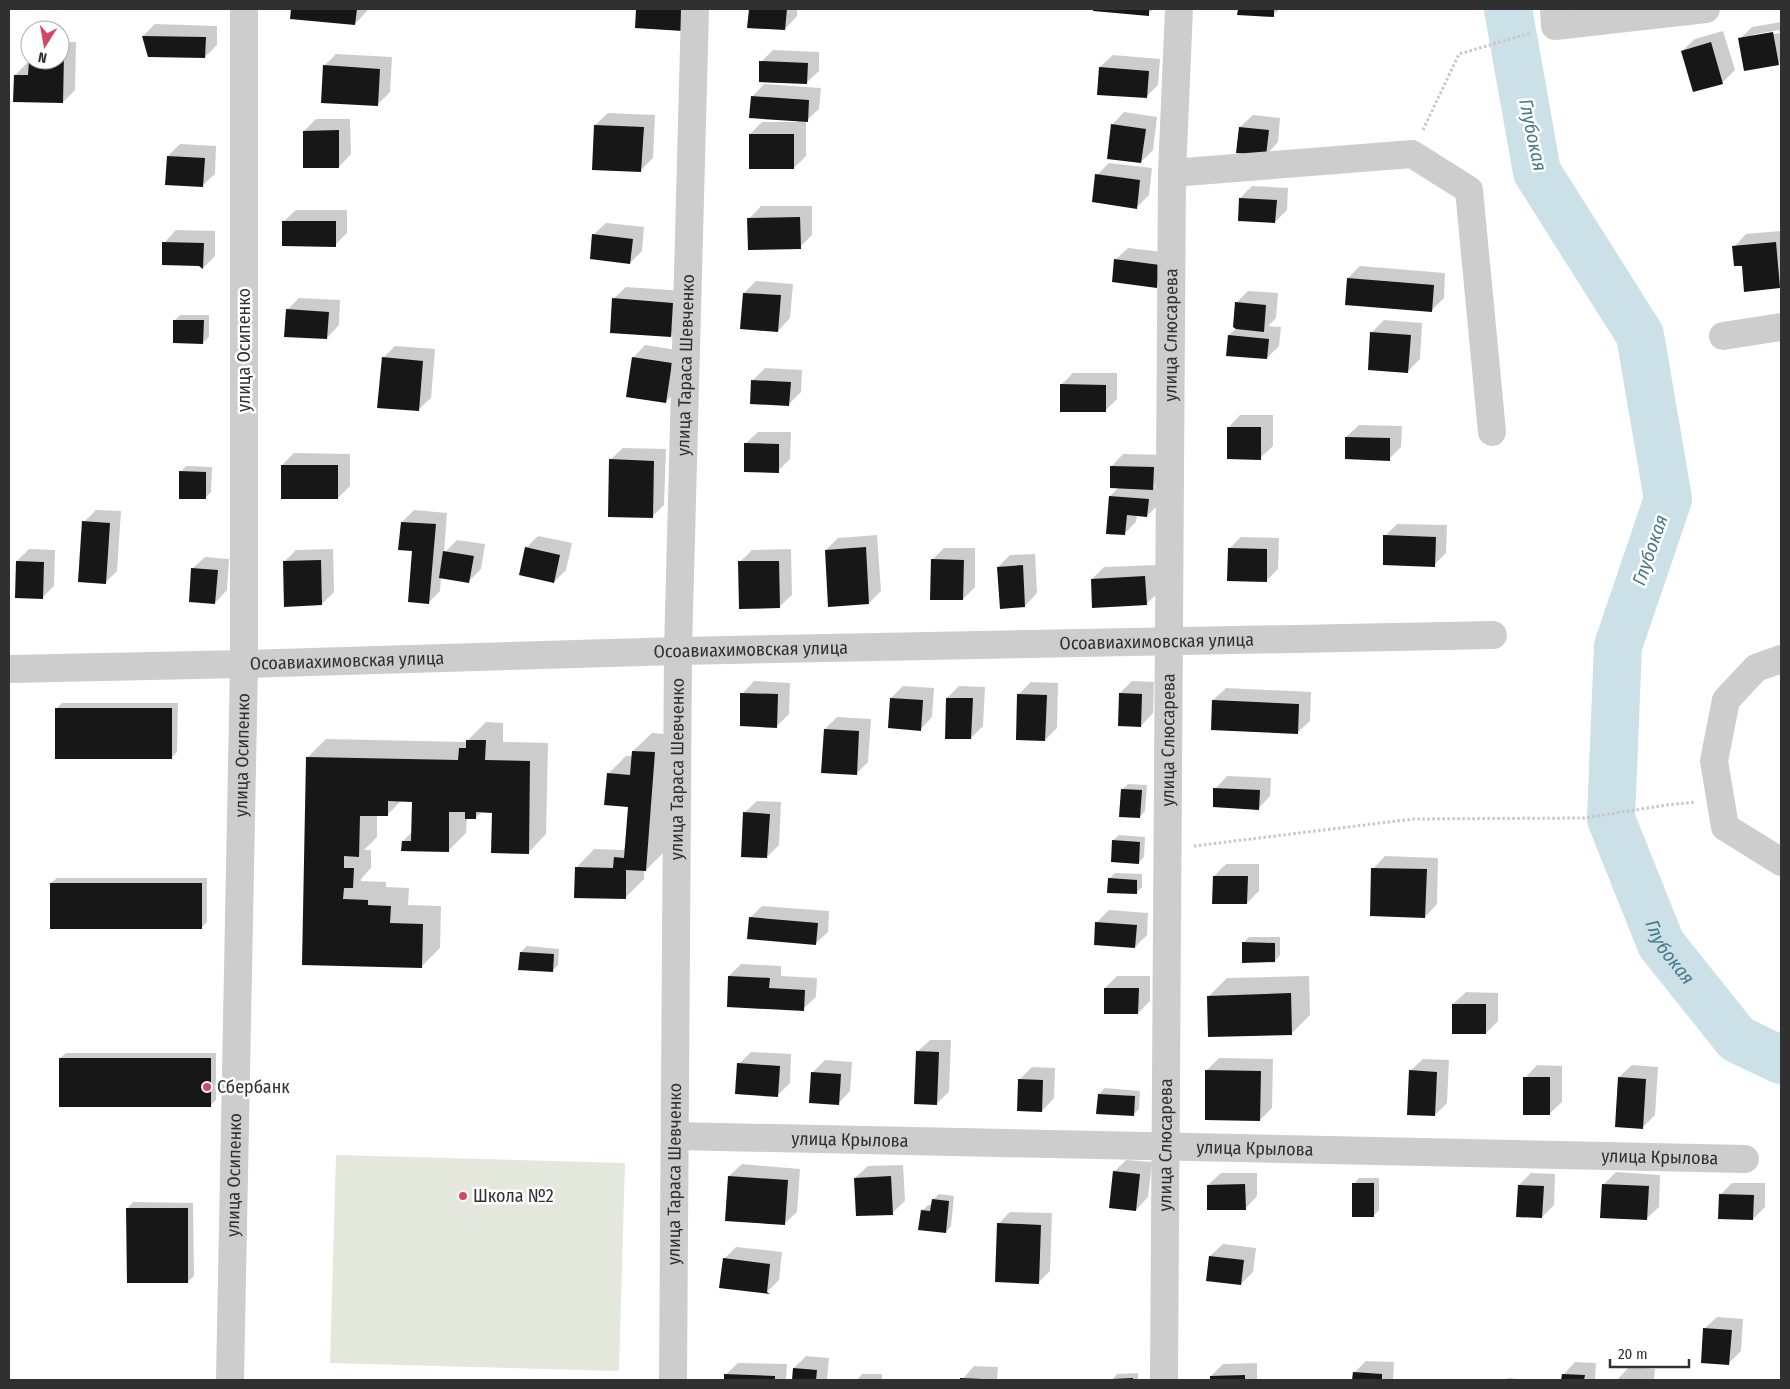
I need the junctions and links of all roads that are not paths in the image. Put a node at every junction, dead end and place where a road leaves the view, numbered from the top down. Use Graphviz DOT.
graph roads {
  1 [pos="244,9"];
  2 [pos="695,9"];
  3 [pos="1179,9"];
  4 [pos="1706,9"];
  5 [pos="1555,17"];
  6 [pos="1172,172"];
  7 [pos="1781,327"];
  8 [pos="1723,336"];
  9 [pos="1492,432"];
  10 [pos="1494,635"];
  11 [pos="1169,641"];
  12 [pos="678,651"];
  13 [pos="1781,659"];
  14 [pos="244,664"];
  15 [pos="9,669"];
  16 [pos="1781,862"];
  17 [pos="675,1136"];
  18 [pos="1165,1146"];
  19 [pos="1745,1159"];
  20 [pos="230,1380"];
  21 [pos="673,1380"];
  22 [pos="1164,1380"];
  1 -- 14 [label="street, улица Осипенко"];
  2 -- 12 [label="street, улица Тараса Шевченко"];
  3 -- 6 [label="street, улица Слюсарева"];
  4 -- 5 [label="street"];
  6 -- 9 [label="street"];
  6 -- 11 [label="street, улица Слюсарева"];
  7 -- 8 [label="street"];
  10 -- 11 [label="street, Осоавиахимовская улица"];
  11 -- 12 [label="street, Осоавиахимовская улица"];
  11 -- 18 [label="street, улица Слюсарева"];
  12 -- 14 [label="street, Осоавиахимовская улица"];
  12 -- 17 [label="street, улица Тараса Шевченко"];
  13 -- 16 [label="street"];
  14 -- 15 [label="street, Осоавиахимовская улица"];
  14 -- 20 [label="street, улица Осипенко"];
  17 -- 18 [label="street, улица Крылова"];
  17 -- 21 [label="street, улица Тараса Шевченко"];
  18 -- 19 [label="street, улица Крылова"];
  18 -- 22 [label="street, улица Слюсарева"];
}
